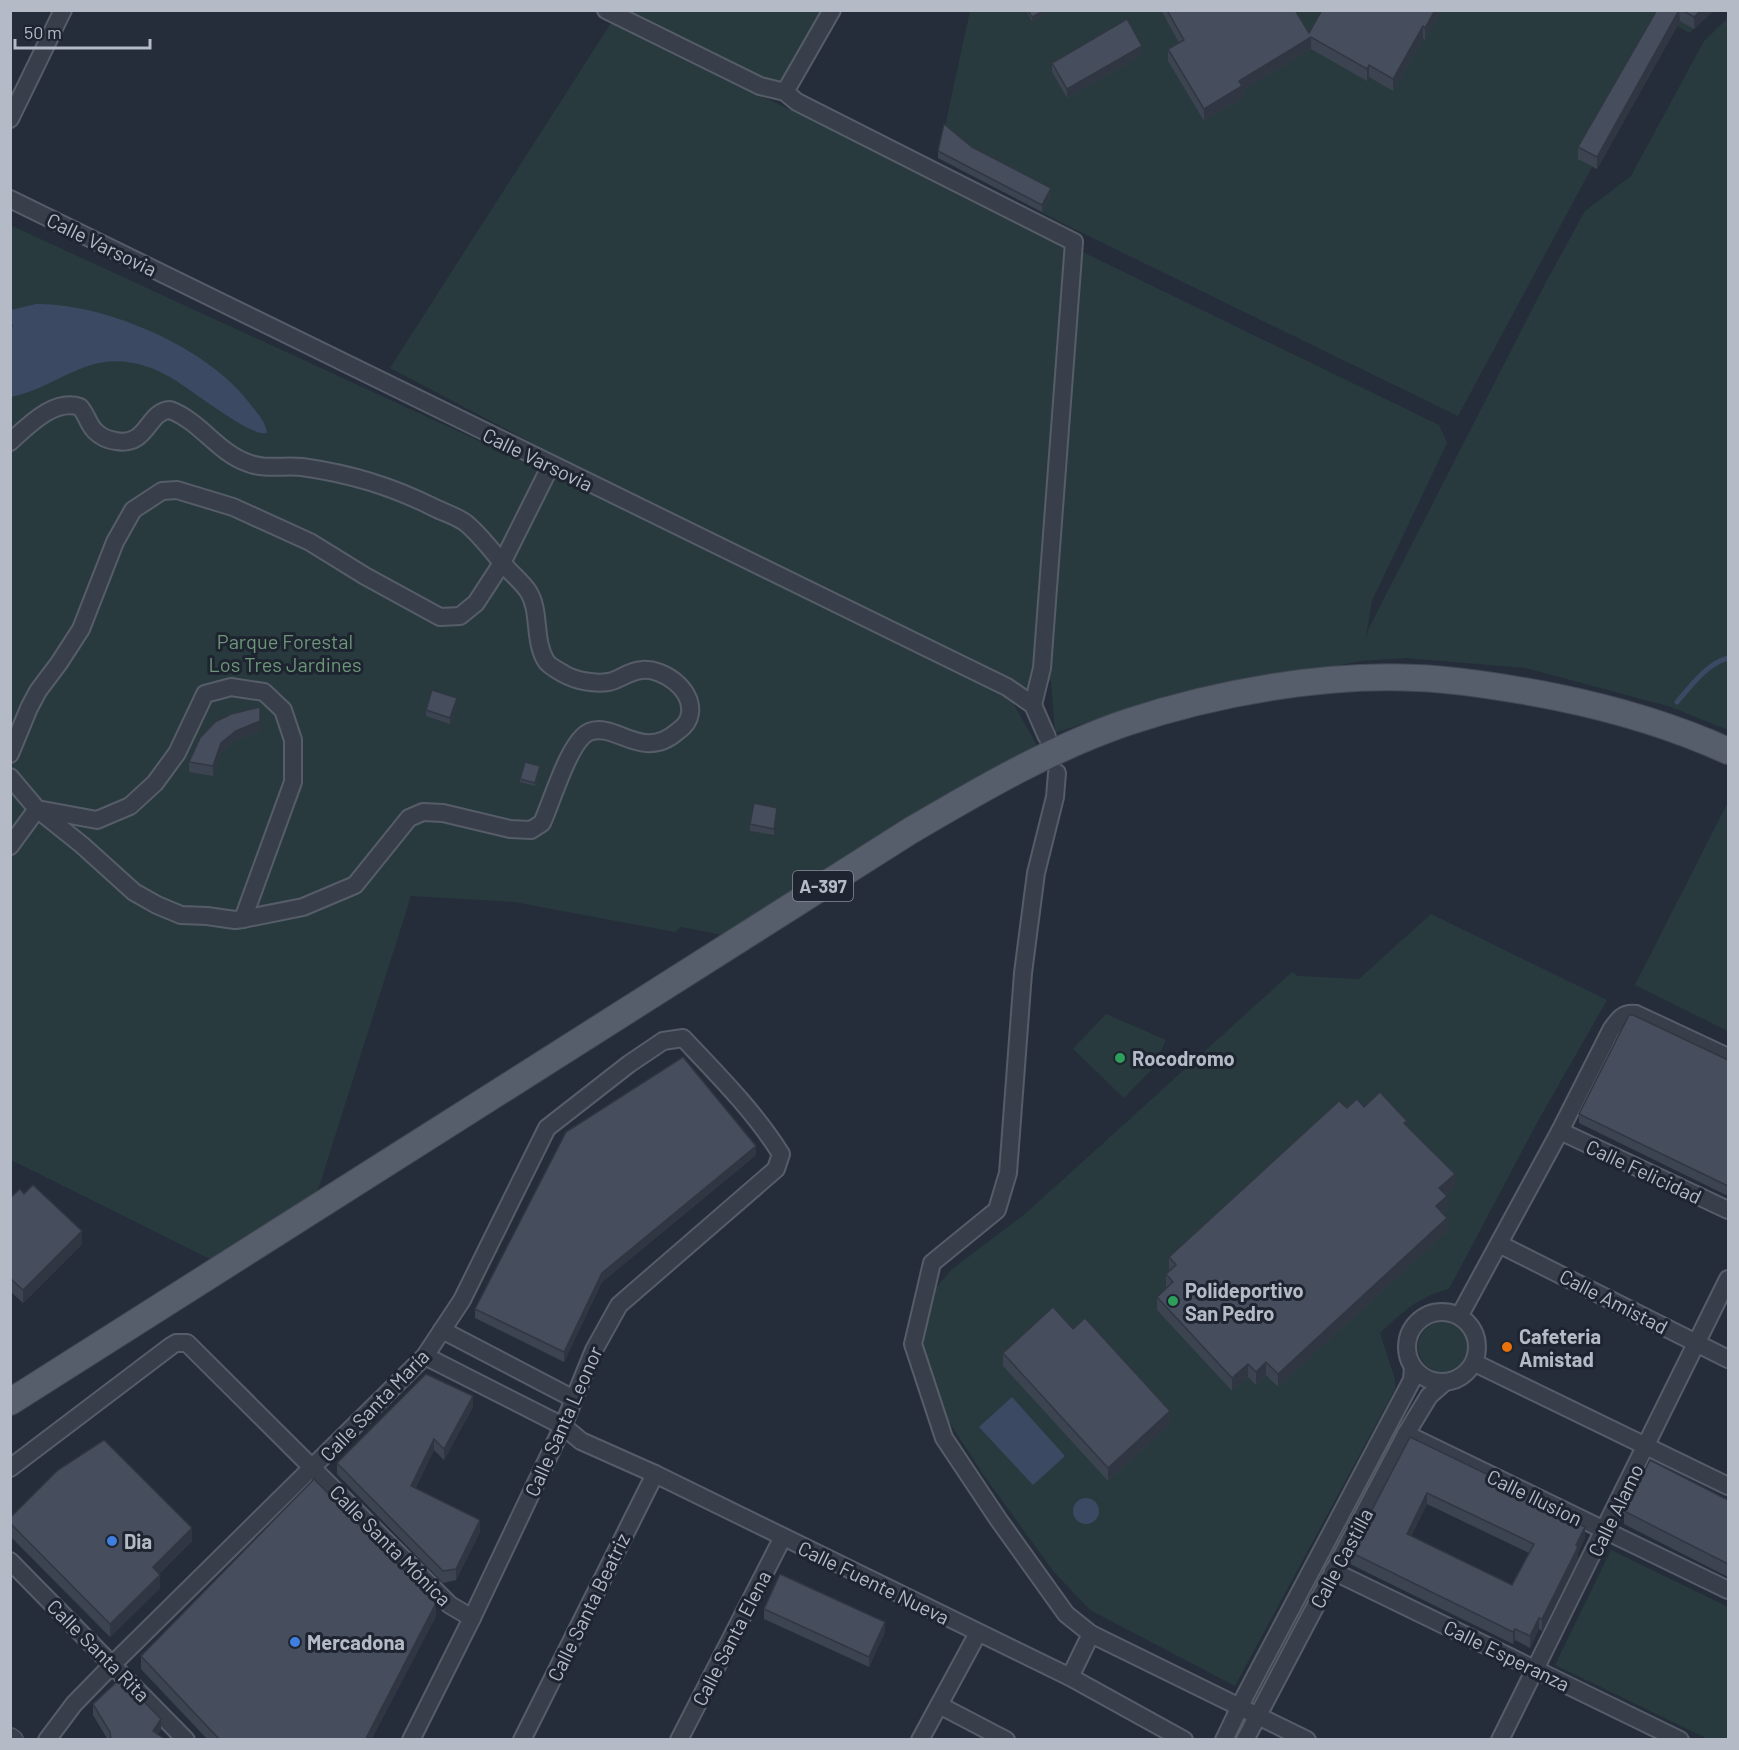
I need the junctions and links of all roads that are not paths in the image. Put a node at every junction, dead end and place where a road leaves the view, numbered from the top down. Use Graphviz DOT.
graph roads {
  1 [pos="63,10"];
  2 [pos="606,10"];
  3 [pos="832,10"];
  4 [pos="785,92"];
  5 [pos="10,119"];
  6 [pos="10,199"];
  7 [pos="10,442"];
  8 [pos="551,465"];
  9 [pos="502,563"];
  10 [pos="1033,705"];
  11 [pos="1047,737"];
  12 [pos="1728,751"];
  13 [pos="10,754"];
  14 [pos="1057,772"];
  15 [pos="10,777"];
  16 [pos="37,809"];
  17 [pos="10,846"];
  18 [pos="243,919"];
  19 [pos="1728,1057"];
  20 [pos="1560,1131"];
  21 [pos="781,1154"];
  22 [pos="1728,1210"];
  23 [pos="1499,1244"];
  24 [pos="1728,1279"];
  25 [pos="1460,1315"];
  26 [pos="442,1330"];
  27 [pos="1698,1343"];
  28 [pos="424,1356"];
  29 [pos="1728,1359"];
  30 [pos="1475,1363"];
  31 [pos="1413,1367"];
  32 [pos="1445,1382"];
  33 [pos="574,1399"];
  34 [pos="10,1402"];
  35 [pos="563,1426"];
  36 [pos="1406,1434"];
  37 [pos="1647,1446"];
  38 [pos="314,1467"];
  39 [pos="10,1468"];
  40 [pos="654,1474"];
  41 [pos="1728,1486"];
  42 [pos="1605,1531"];
  43 [pos="783,1537"];
  44 [pos="10,1560"];
  45 [pos="1334,1571"];
  46 [pos="1728,1590"];
  47 [pos="472,1618"];
  48 [pos="978,1633"];
  49 [pos="1091,1634"];
  50 [pos="113,1664"];
  51 [pos="1535,1668"];
  52 [pos="1070,1677"];
  53 [pos="939,1705"];
  54 [pos="1240,1707"];
  55 [pos="1258,1716"];
  56 [pos="47,1740"];
  57 [pos="186,1740"];
  58 [pos="411,1740"];
  59 [pos="522,1740"];
  60 [pos="679,1740"];
  61 [pos="921,1740"];
  62 [pos="1006,1740"];
  63 [pos="1184,1740"];
  64 [pos="1224,1740"];
  65 [pos="1245,1740"];
  66 [pos="1307,1740"];
  67 [pos="1500,1740"];
  68 [pos="1680,1740"];
  1 -- 5 [label="street"];
  2 -- 4 [label="street"];
  3 -- 4 [label="street"];
  4 -- 10 [label="street"];
  6 -- 8 [label="street, Calle Varsovia"];
  7 -- 9 [label="street"];
  8 -- 9 [label="street"];
  8 -- 10 [label="street, Calle Varsovia"];
  9 -- 13 [label="street"];
  9 -- 18 [label="street"];
  10 -- 11 [label="street"];
  12 -- 34 [label="main road, A-397"];
  14 -- 49 [label="street"];
  15 -- 16 [label="street"];
  16 -- 17 [label="street"];
  16 -- 18 [label="street"];
  16 -- 18 [label="street"];
  19 -- 20 [label="street"];
  20 -- 22 [label="street, Calle Felicidad"];
  20 -- 23 [label="street"];
  21 -- 26 [label="street, Calle Santa María"];
  21 -- 33 [label="street, Calle Santa Leonor"];
  23 -- 25 [label="street"];
  23 -- 27 [label="street, Calle Amistad"];
  24 -- 27 [label="street, Calle Alamo"];
  25 -- 30 [label="street"];
  25 -- 31 [label="street"];
  26 -- 28 [label="street, Calle Santa María"];
  26 -- 33 [label="street"];
  27 -- 29 [label="street, Calle Amistad"];
  27 -- 37 [label="street, Calle Alamo"];
  28 -- 35 [label="street, Calle Fuente Nueva"];
  28 -- 38 [label="street, Calle Santa María"];
  30 -- 32 [label="street"];
  30 -- 37 [label="street"];
  31 -- 32 [label="street"];
  31 -- 54 [label="street"];
  32 -- 36 [label="street, Calle Castilla"];
  33 -- 35 [label="street, Calle Santa Leonor"];
  35 -- 40 [label="street, Calle Fuente Nueva"];
  35 -- 47 [label="street, Calle Santa Leonor"];
  36 -- 42 [label="street, Calle Ilusion"];
  36 -- 45 [label="street, Calle Castilla"];
  37 -- 41 [label="street"];
  37 -- 42 [label="street, Calle Alamo"];
  38 -- 39 [label="street, Calle Santa Mónica"];
  38 -- 47 [label="street, Calle Santa Mónica"];
  38 -- 50 [label="street, Calle Santa María"];
  40 -- 43 [label="street, Calle Fuente Nueva"];
  40 -- 59 [label="street, Calle Santa Beatriz"];
  42 -- 46 [label="street, Calle Ilusion"];
  42 -- 51 [label="street, Calle Alamo"];
  43 -- 48 [label="street, Calle Fuente Nueva"];
  43 -- 60 [label="street, Calle Santa Elena"];
  44 -- 50 [label="street, Calle Santa Rita"];
  45 -- 51 [label="street, Calle Esperanza"];
  45 -- 55 [label="street, Calle Castilla"];
  47 -- 58 [label="street, Calle Santa Leonor"];
  48 -- 52 [label="street, Calle Fuente Nueva"];
  48 -- 53 [label="street"];
  49 -- 52 [label="street"];
  49 -- 54 [label="street"];
  50 -- 56 [label="street, Calle Santa María"];
  50 -- 57 [label="street, Calle Santa Rita"];
  51 -- 67 [label="street, Calle Alamo"];
  51 -- 68 [label="street, Calle Esperanza"];
  52 -- 63 [label="street, Calle Fuente Nueva"];
  53 -- 61 [label="street"];
  53 -- 62 [label="street"];
  54 -- 55 [label="street"];
  54 -- 64 [label="street"];
  55 -- 65 [label="street, Calle Castilla"];
  55 -- 66 [label="street"];
}
